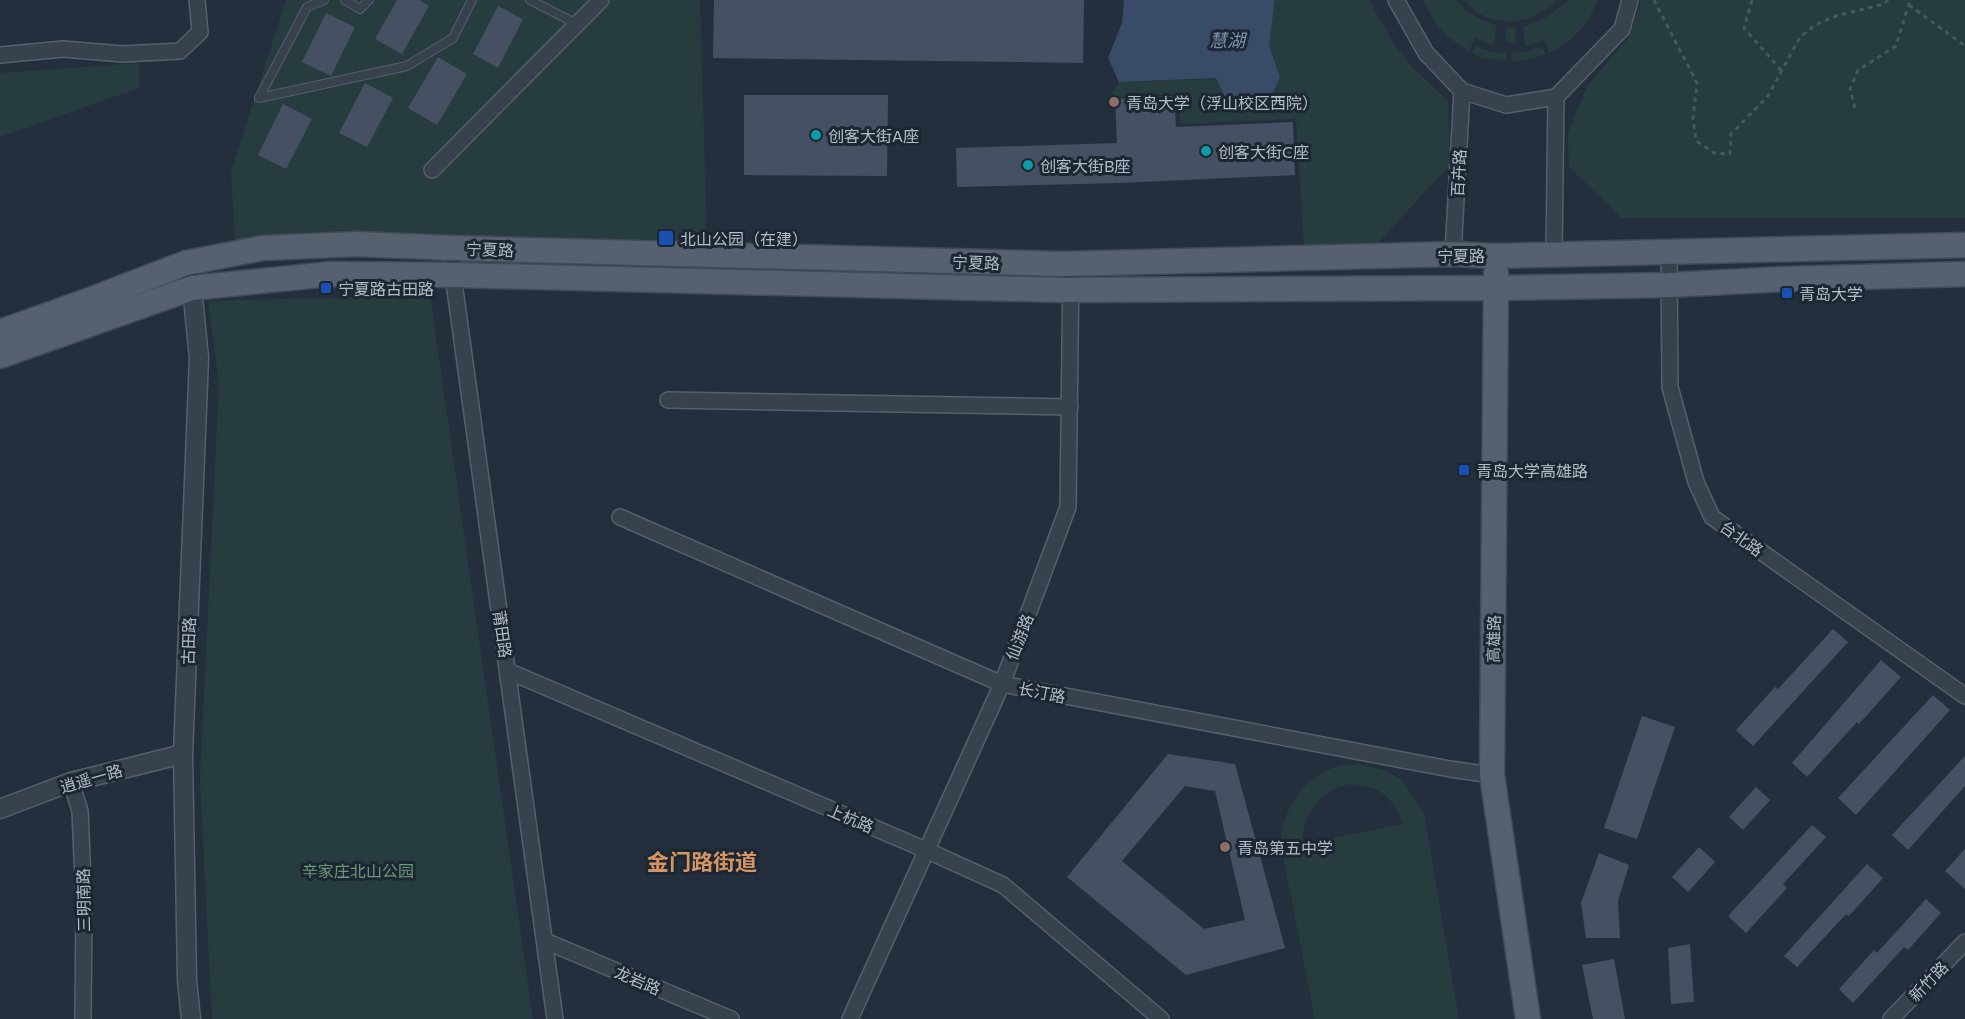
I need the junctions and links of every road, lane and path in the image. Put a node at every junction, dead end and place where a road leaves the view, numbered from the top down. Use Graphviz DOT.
graph roads {
  1 [pos="197,0"];
  2 [pos="324,0"];
  3 [pos="345,0"];
  4 [pos="369,0"];
  5 [pos="472,0"];
  6 [pos="530,0"];
  7 [pos="601,0"];
  8 [pos="1396,0"];
  9 [pos="1630,0"];
  10 [pos="1654,0"];
  11 [pos="1752,0"];
  12 [pos="1888,0"];
  13 [pos="1910,0"];
  14 [pos="1909,5"];
  15 [pos="577,24"];
  16 [pos="1965,46"];
  17 [pos="0,55"];
  18 [pos="1781,70"];
  19 [pos="1462,91"];
  20 [pos="1556,97"];
  21 [pos="1855,108"];
  22 [pos="432,170"];
  23 [pos="1965,245"];
  24 [pos="454,248"];
  25 [pos="1669,251"];
  26 [pos="1453,254"];
  27 [pos="1554,255"];
  28 [pos="1496,256"];
  29 [pos="186,263"];
  30 [pos="1071,264"];
  31 [pos="1965,274"];
  32 [pos="453,275"];
  33 [pos="1669,285"];
  34 [pos="192,288"];
  35 [pos="1497,288"];
  36 [pos="1072,290"];
  37 [pos="0,332"];
  38 [pos="0,356"];
  39 [pos="668,400"];
  40 [pos="1070,407"];
  41 [pos="620,517"];
  42 [pos="508,671"];
  43 [pos="1002,684"];
  44 [pos="1965,696"];
  45 [pos="183,754"];
  46 [pos="1492,775"];
  47 [pos="71,782"];
  48 [pos="0,809"];
  49 [pos="926,850"];
  50 [pos="545,941"];
  51 [pos="1964,946"];
  52 [pos="82,1019"];
  53 [pos="191,1019"];
  54 [pos="555,1019"];
  55 [pos="731,1019"];
  56 [pos="850,1019"];
  57 [pos="1161,1019"];
  58 [pos="1528,1019"];
  59 [pos="1891,1019"];
  1 -- 17 [label="street"];
  2 -- 5 [label="lane"];
  3 -- 4 [label="lane"];
  6 -- 15 [label="lane"];
  7 -- 15 [label="street"];
  8 -- 19 [label="street"];
  9 -- 20 [label="street"];
  10 -- 18 [label="path"];
  11 -- 18 [label="path"];
  12 -- 18 [label="path"];
  13 -- 14 [label="path"];
  14 -- 16 [label="path"];
  14 -- 21 [label="path"];
  15 -- 22 [label="street"];
  19 -- 20 [label="street"];
  19 -- 26 [label="street, 百卉路"];
  20 -- 27 [label="street"];
  23 -- 25 [label="main road, 宁夏路"];
  24 -- 29 [label="main road, 宁夏路"];
  24 -- 30 [label="main road, 宁夏路"];
  24 -- 32 [label="street, 莆田路"];
  25 -- 27 [label="main road, 宁夏路"];
  25 -- 33 [label="street, 台北路"];
  26 -- 28 [label="main road, 宁夏路"];
  26 -- 30 [label="main road, 宁夏路"];
  27 -- 28 [label="main road, 宁夏路"];
  28 -- 35 [label="main road, 高雄路"];
  29 -- 34 [label="street, 古田路"];
  29 -- 37 [label="main road, 宁夏路"];
  30 -- 36 [label="street, 仙游路"];
  31 -- 33 [label="main road, 宁夏路"];
  32 -- 34 [label="main road, 宁夏路"];
  32 -- 36 [label="main road, 宁夏路"];
  32 -- 42 [label="street, 莆田路"];
  33 -- 35 [label="main road, 宁夏路"];
  33 -- 44 [label="street, 台北路"];
  34 -- 38 [label="main road, 宁夏路"];
  34 -- 45 [label="street, 古田路"];
  35 -- 36 [label="main road, 宁夏路"];
  35 -- 46 [label="main road, 高雄路"];
  36 -- 40 [label="street, 仙游路"];
  39 -- 40 [label="street"];
  40 -- 43 [label="street, 仙游路"];
  41 -- 43 [label="street, 长汀路"];
  42 -- 49 [label="street, 上杭路"];
  42 -- 50 [label="street, 莆田路"];
  43 -- 46 [label="street, 长汀路"];
  43 -- 49 [label="street, 仙游路"];
  45 -- 47 [label="street, 逍遥一路"];
  45 -- 53 [label="street, 古田路"];
  46 -- 58 [label="main road, 高雄路"];
  47 -- 48 [label="street, 逍遥一路"];
  47 -- 52 [label="street, 三明南路"];
  49 -- 56 [label="street, 仙游路"];
  49 -- 57 [label="street, 上杭路"];
  50 -- 54 [label="street, 莆田路"];
  50 -- 55 [label="street, 龙岩路"];
  51 -- 59 [label="street, 新竹路"];
}
